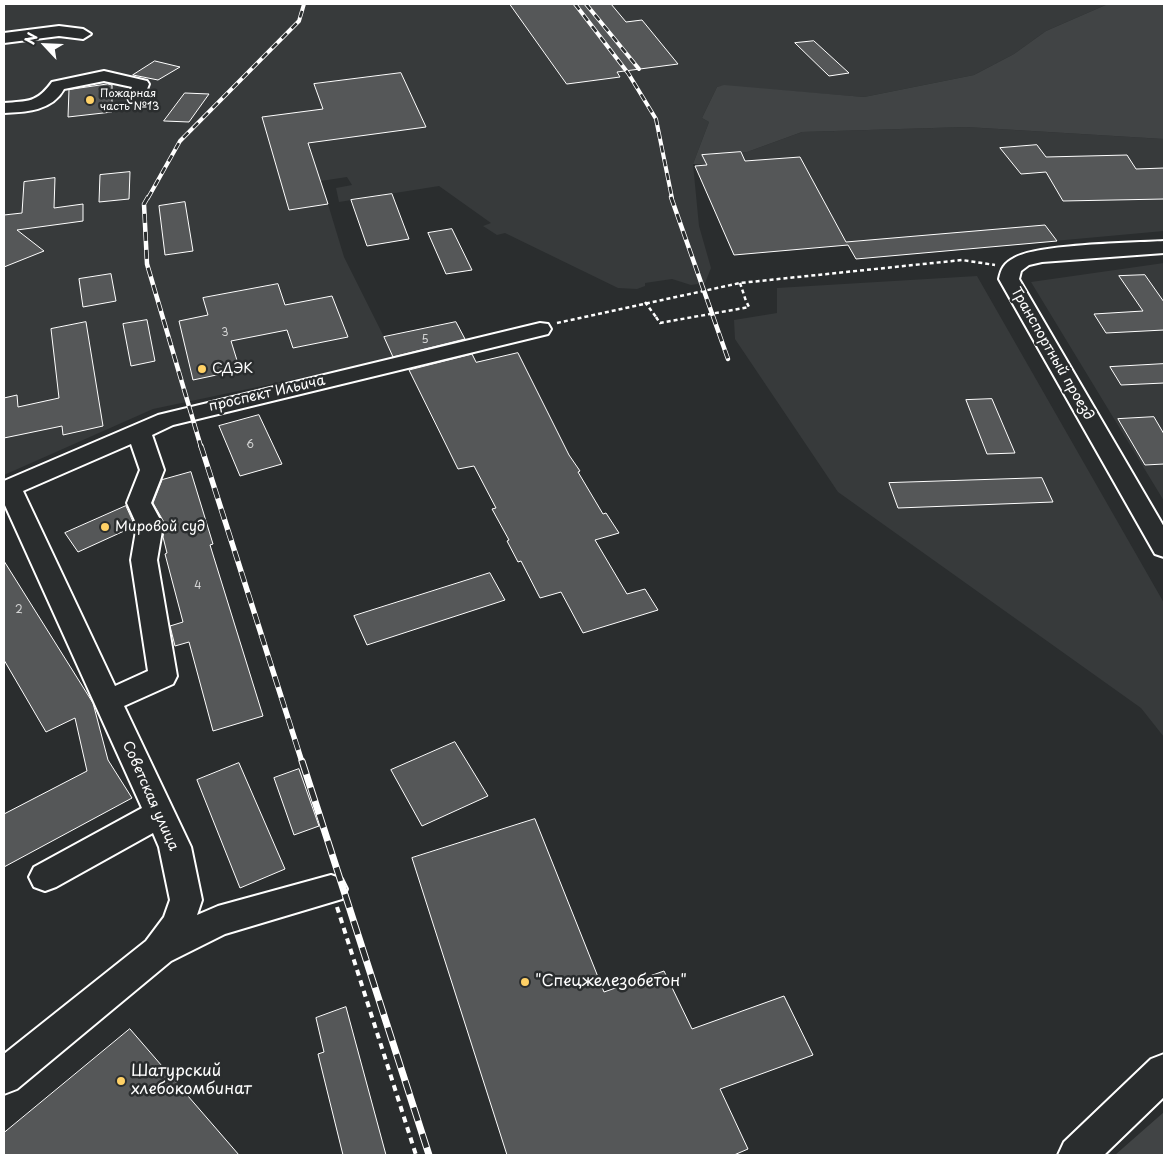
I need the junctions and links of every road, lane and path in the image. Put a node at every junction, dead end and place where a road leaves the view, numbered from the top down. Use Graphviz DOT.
graph roads {
  1 [pos="83,34"];
  2 [pos="4,38"];
  3 [pos="136,98"];
  4 [pos="4,108"];
  5 [pos="1164,247"];
  6 [pos="1011,268"];
  7 [pos="740,284"];
  8 [pos="645,302"];
  9 [pos="540,329"];
  10 [pos="139,432"];
  11 [pos="6,489"];
  12 [pos="1164,548"];
  13 [pos="108,701"];
  14 [pos="159,814"];
  15 [pos="45,877"];
  16 [pos="331,889"];
  17 [pos="186,900"];
  18 [pos="218,921"];
  19 [pos="158,952"];
  20 [pos="1164,1072"];
  21 [pos="4,1076"];
  22 [pos="416,1155"];
  23 [pos="1077,1155"];
  1 -- 2 [label="street"];
  3 -- 4 [label="street"];
  5 -- 6 [label="street, Транспортный проезд"];
  6 -- 7 [label="path"];
  6 -- 12 [label="street, Транспортный проезд"];
  7 -- 8 [label="path"];
  7 -- 8 [label="path, bridge"];
  8 -- 9 [label="path"];
  9 -- 10 [label="street, проспект Ильича"];
  10 -- 11 [label="street, проспект Ильича"];
  10 -- 13 [label="street"];
  11 -- 13 [label="street, Советская улица"];
  13 -- 14 [label="street, Советская улица"];
  14 -- 15 [label="street"];
  14 -- 17 [label="street, Советская улица"];
  16 -- 18 [label="street"];
  16 -- 22 [label="path"];
  17 -- 18 [label="street"];
  17 -- 19 [label="street"];
  18 -- 19 [label="street"];
  19 -- 21 [label="street"];
  20 -- 23 [label="street"];
}
